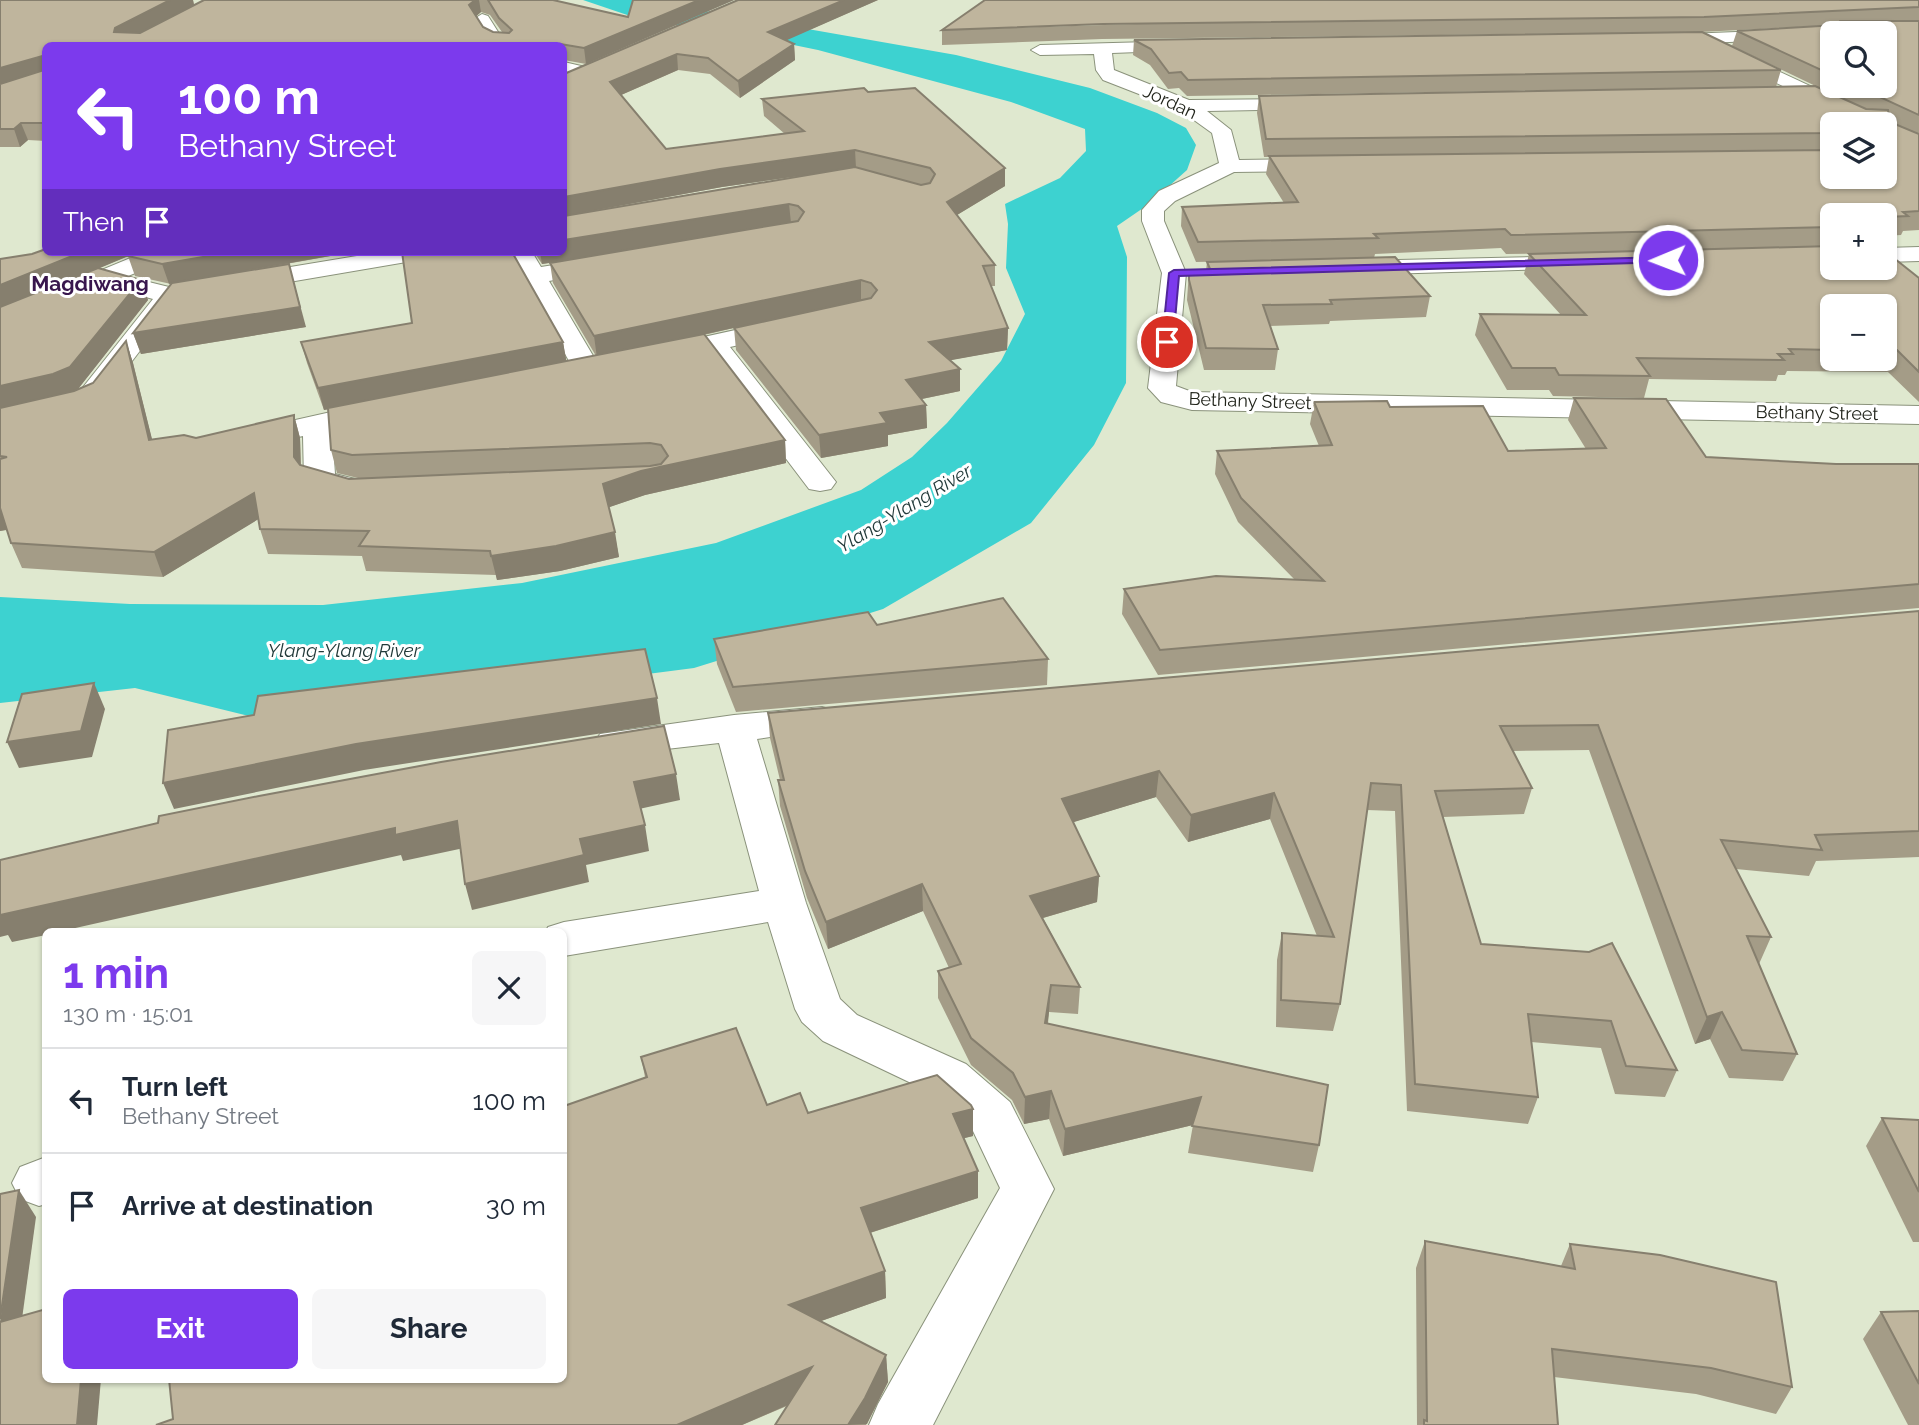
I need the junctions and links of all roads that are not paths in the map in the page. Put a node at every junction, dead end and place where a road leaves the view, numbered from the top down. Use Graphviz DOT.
graph roads {
  1 [pos="482,19"];
  2 [pos="1804,34"];
  3 [pos="1646,40"];
  4 [pos="1700,40"];
  5 [pos="499,42"];
  6 [pos="1197,45"];
  7 [pos="1102,47"];
  8 [pos="1040,50"];
  9 [pos="567,67"];
  10 [pos="567,83"];
  11 [pos="1815,94"];
  12 [pos="1773,95"];
  13 [pos="1327,103"];
  14 [pos="1187,106"];
  15 [pos="1852,112"];
  16 [pos="1339,165"];
  17 [pos="1230,166"];
  18 [pos="1919,254"];
  19 [pos="1897,255"];
  20 [pos="156,256"];
  21 [pos="400,256"];
  22 [pos="522,256"];
  23 [pos="622,261"];
  24 [pos="1599,262"];
  25 [pos="1325,269"];
  26 [pos="534,276"];
  27 [pos="104,278"];
  28 [pos="169,295"];
  29 [pos="0,321"];
  30 [pos="810,321"];
  31 [pos="713,343"];
  32 [pos="412,404"];
  33 [pos="1919,415"];
  34 [pos="0,422"];
  35 [pos="317,422"];
  36 [pos="229,444"];
  37 [pos="820,482"];
  38 [pos="383,489"];
  39 [pos="856,716"];
  40 [pos="734,727"];
  41 [pos="582,748"];
  42 [pos="784,904"];
  43 [pos="567,939"];
  44 [pos="900,1425"];
  1 -- 5 [label="street"];
  2 -- 4 [label="street"];
  3 -- 4 [label="street"];
  4 -- 11 [label="street"];
  6 -- 7 [label="street"];
  7 -- 8 [label="street"];
  7 -- 14 [label="street, Jordan"];
  9 -- 10 [label="street"];
  11 -- 12 [label="street"];
  11 -- 15 [label="street"];
  13 -- 14 [label="street"];
  14 -- 17 [label="street, Jordan"];
  16 -- 17 [label="street"];
  17 -- 33 [label="street, Bethany Street"];
  18 -- 19 [label="street"];
  20 -- 27 [label="street"];
  21 -- 28 [label="street"];
  22 -- 26 [label="street"];
  23 -- 26 [label="street"];
  24 -- 25 [label="street"];
  26 -- 31 [label="street"];
  27 -- 28 [label="street"];
  27 -- 29 [label="street"];
  28 -- 34 [label="street"];
  30 -- 31 [label="street"];
  31 -- 37 [label="street"];
  32 -- 35 [label="street"];
  35 -- 36 [label="street"];
  35 -- 38 [label="street"];
  39 -- 40 [label="street"];
  40 -- 41 [label="street"];
  40 -- 42 [label="street"];
  42 -- 43 [label="street"];
  42 -- 44 [label="street"];
}
